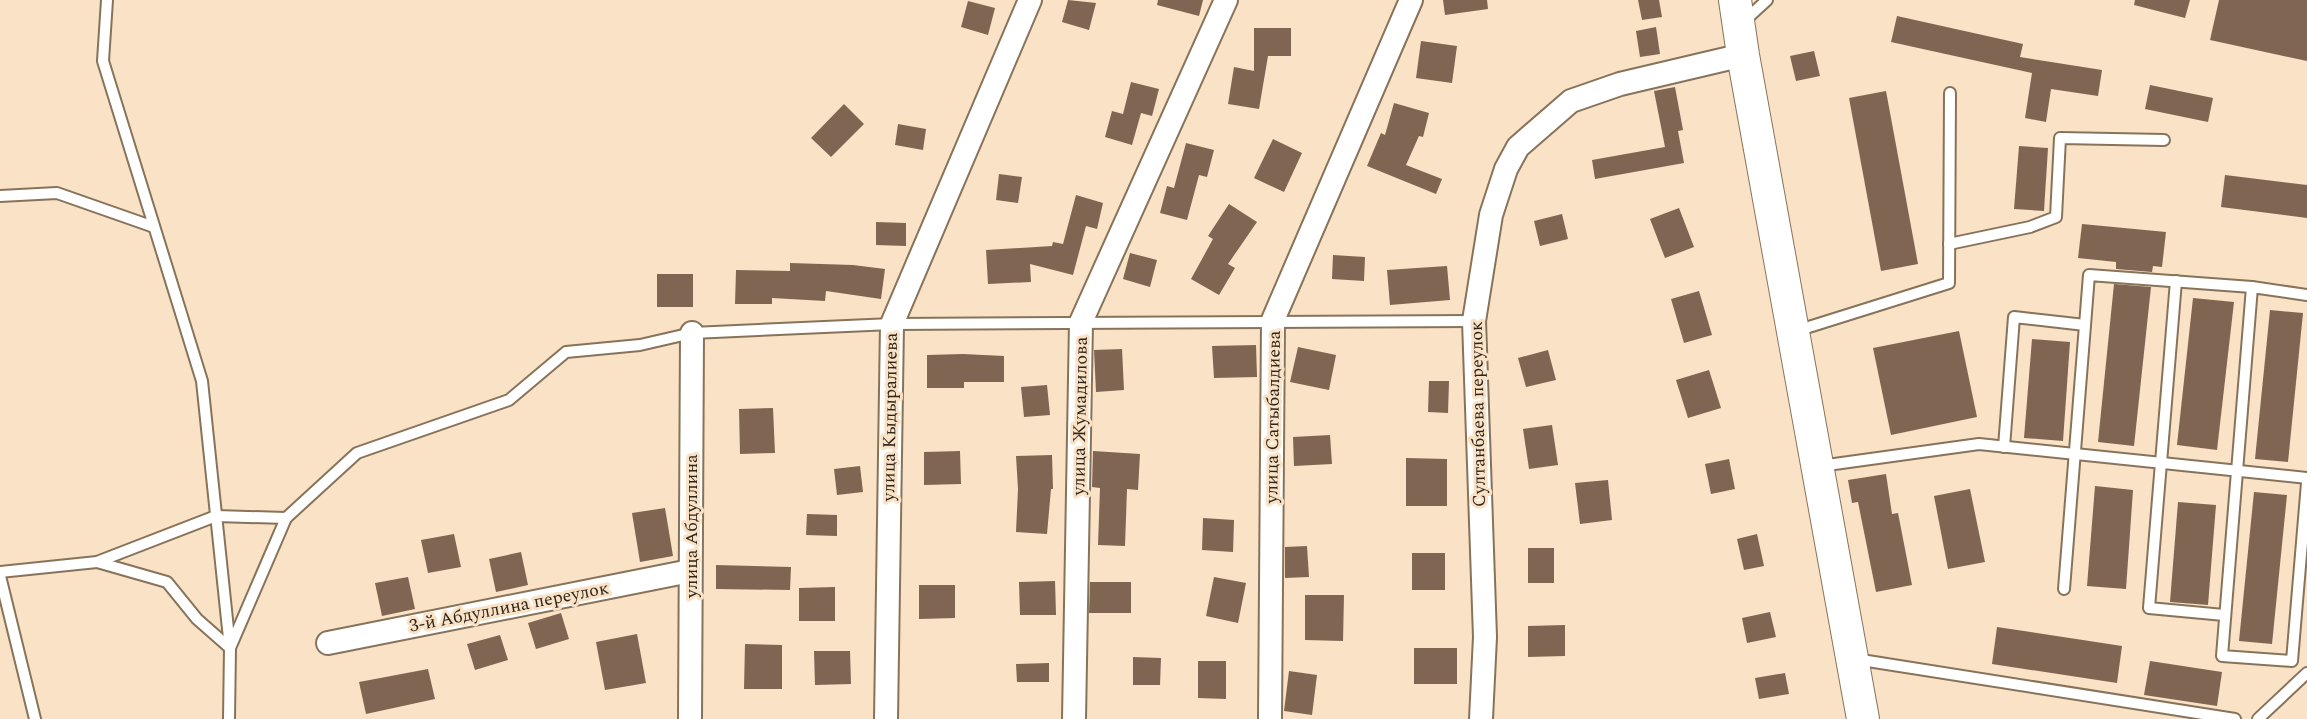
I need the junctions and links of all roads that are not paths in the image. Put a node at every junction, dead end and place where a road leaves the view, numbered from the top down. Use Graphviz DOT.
graph roads {
  1 [pos="107,0"];
  2 [pos="1030,0"];
  3 [pos="1226,0"];
  4 [pos="1410,0"];
  5 [pos="1767,0"];
  6 [pos="1739,27"];
  7 [pos="1950,93"];
  8 [pos="2164,140"];
  9 [pos="0,196"];
  10 [pos="154,227"];
  11 [pos="1949,244"];
  12 [pos="2176,281"];
  13 [pos="2252,287"];
  14 [pos="2307,295"];
  15 [pos="1274,320"];
  16 [pos="1474,321"];
  17 [pos="1081,322"];
  18 [pos="892,324"];
  19 [pos="2085,326"];
  20 [pos="1793,332"];
  21 [pos="692,333"];
  22 [pos="2004,447"];
  23 [pos="2075,454"];
  24 [pos="2159,463"];
  25 [pos="1817,467"];
  26 [pos="2235,470"];
  27 [pos="2307,478"];
  28 [pos="2307,483"];
  29 [pos="216,516"];
  30 [pos="286,518"];
  31 [pos="97,562"];
  32 [pos="690,571"];
  33 [pos="0,574"];
  34 [pos="2064,589"];
  35 [pos="2224,615"];
  36 [pos="328,643"];
  37 [pos="230,648"];
  38 [pos="1852,658"];
  39 [pos="2307,673"];
  40 [pos="35,719"];
  41 [pos="229,719"];
  42 [pos="690,719"];
  43 [pos="886,719"];
  44 [pos="1074,719"];
  45 [pos="1270,719"];
  46 [pos="1481,719"];
  47 [pos="1863,719"];
  48 [pos="2235,719"];
  49 [pos="2258,719"];
  1 -- 10 [label="lane"];
  2 -- 18 [label="street, улица Кыдыралиева"];
  3 -- 17 [label="street, улица Жумадилова"];
  4 -- 15 [label="street, улица Сатыбалдиева"];
  5 -- 6 [label="lane"];
  6 -- 16 [label="street, Султанбаева переулок"];
  6 -- 20 [label="main road"];
  7 -- 11 [label="lane"];
  8 -- 11 [label="lane"];
  9 -- 10 [label="lane"];
  10 -- 29 [label="lane"];
  11 -- 20 [label="lane"];
  12 -- 13 [label="lane"];
  12 -- 19 [label="lane"];
  12 -- 24 [label="lane"];
  13 -- 14 [label="lane"];
  13 -- 26 [label="lane"];
  15 -- 16 [label="lane"];
  15 -- 17 [label="lane"];
  15 -- 45 [label="street, улица Сатыбалдиева"];
  16 -- 46 [label="street, Султанбаева переулок"];
  17 -- 18 [label="lane"];
  17 -- 44 [label="street, улица Жумадилова"];
  18 -- 21 [label="lane"];
  18 -- 43 [label="street, улица Кыдыралиева"];
  19 -- 22 [label="lane"];
  19 -- 23 [label="lane"];
  20 -- 25 [label="main road"];
  21 -- 30 [label="lane"];
  21 -- 32 [label="street, улица Абдуллина"];
  22 -- 23 [label="lane"];
  22 -- 25 [label="lane"];
  23 -- 24 [label="lane"];
  23 -- 34 [label="lane"];
  24 -- 26 [label="lane"];
  24 -- 35 [label="lane"];
  25 -- 38 [label="main road"];
  26 -- 27 [label="lane"];
  26 -- 35 [label="lane"];
  28 -- 35 [label="lane"];
  29 -- 30 [label="lane"];
  29 -- 31 [label="lane"];
  29 -- 37 [label="lane"];
  30 -- 37 [label="lane"];
  31 -- 33 [label="lane"];
  31 -- 37 [label="lane"];
  32 -- 36 [label="street, 3-й Абдуллина переулок"];
  32 -- 42 [label="street, улица Абдуллина"];
  33 -- 40 [label="lane"];
  37 -- 41 [label="lane"];
  38 -- 47 [label="main road"];
  38 -- 48 [label="lane"];
  39 -- 49 [label="lane"];
}
